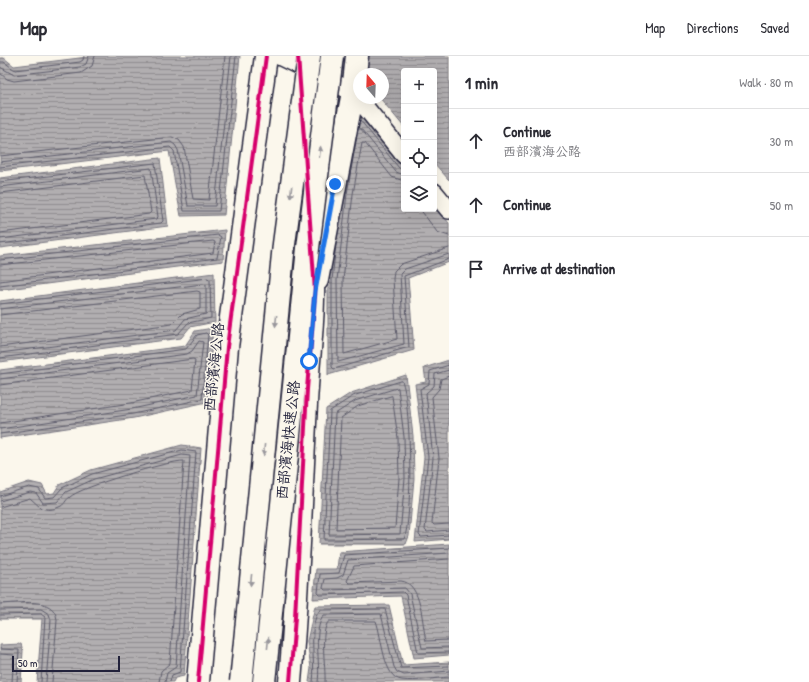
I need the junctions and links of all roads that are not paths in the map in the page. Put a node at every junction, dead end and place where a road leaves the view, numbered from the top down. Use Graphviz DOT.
graph roads {
  1 [pos="266,56"];
  2 [pos="278,56"];
  3 [pos="332,56"];
  4 [pos="357,56"];
  5 [pos="301,60"];
  6 [pos="356,68"];
  7 [pos="353,92"];
  8 [pos="363,104"];
  9 [pos="401,151"];
  10 [pos="437,196"];
  11 [pos="449,210"];
  12 [pos="315,291"];
  13 [pos="198,682"];
  14 [pos="241,682"];
  15 [pos="264,682"];
  16 [pos="290,682"];
  1 -- 13 [label="main road, 西部濱海公路"];
  2 -- 5 [label="street"];
  15 -- 3 [label="main road, 西部濱海快速公路, one-way, bridge"];
  4 -- 6 [label="main road"];
  5 -- 7 [label="street"];
  5 -- 12 [label="main road"];
  5 -- 14 [label="main road, 西部濱海快速公路, one-way, bridge"];
  7 -- 12 [label="main road"];
  8 -- 9 [label="street"];
  10 -- 11 [label="street"];
  12 -- 16 [label="main road"];
}
